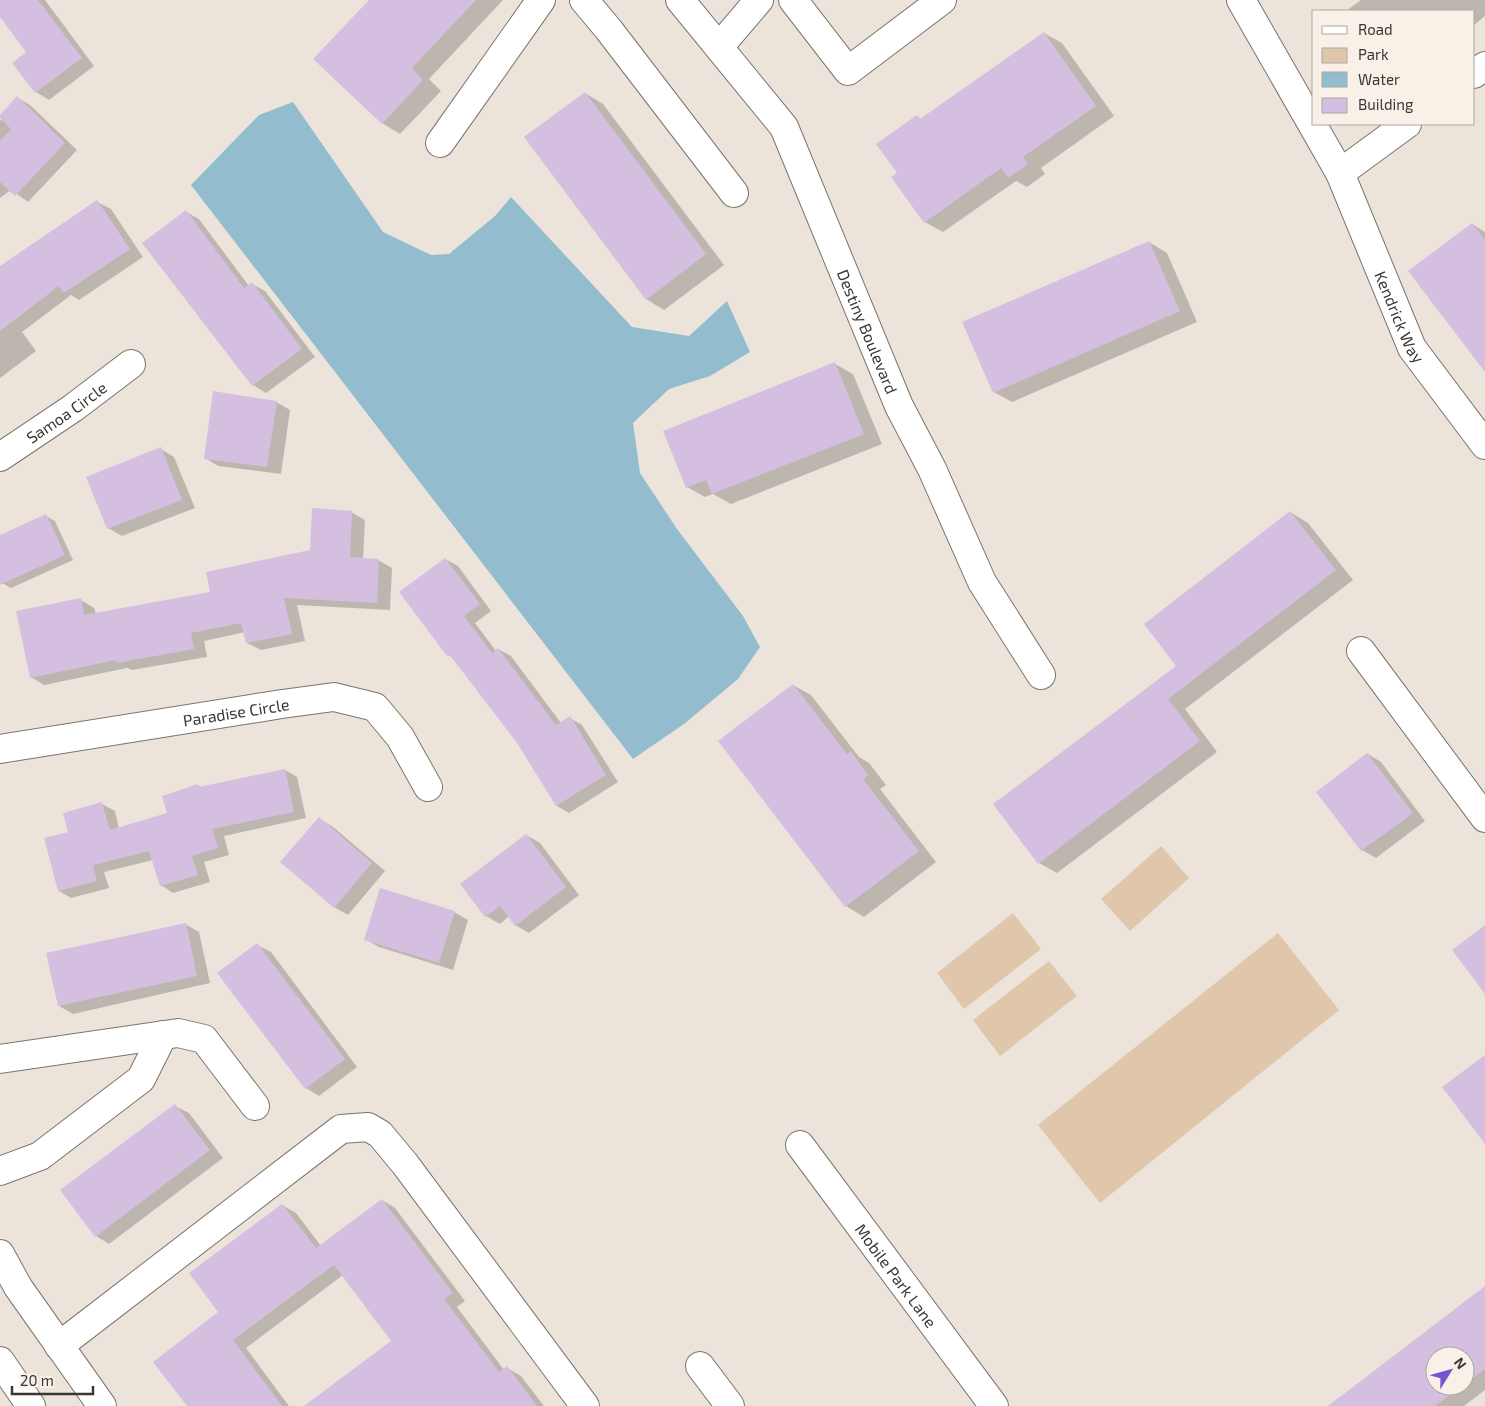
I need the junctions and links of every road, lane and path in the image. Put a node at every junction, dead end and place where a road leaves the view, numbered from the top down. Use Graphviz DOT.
graph roads {
  1 [pos="540,0"];
  2 [pos="584,0"];
  3 [pos="680,0"];
  4 [pos="759,0"];
  5 [pos="794,0"];
  6 [pos="942,0"];
  7 [pos="1242,0"];
  8 [pos="719,47"];
  9 [pos="1312,124"];
  10 [pos="1313,125"];
  11 [pos="1405,125"];
  12 [pos="440,143"];
  13 [pos="1340,173"];
  14 [pos="734,194"];
  15 [pos="130,364"];
  16 [pos="1485,445"];
  17 [pos="0,457"];
  18 [pos="1361,651"];
  19 [pos="1041,675"];
  20 [pos="0,749"];
  21 [pos="428,787"];
  22 [pos="1485,818"];
  23 [pos="163,1035"];
  24 [pos="0,1059"];
  25 [pos="255,1106"];
  26 [pos="800,1145"];
  27 [pos="0,1171"];
  28 [pos="0,1254"];
  29 [pos="59,1346"];
  30 [pos="0,1361"];
  31 [pos="700,1366"];
  32 [pos="30,1406"];
  33 [pos="102,1406"];
  34 [pos="586,1406"];
  35 [pos="730,1406"];
  36 [pos="994,1406"];
  1 -- 12 [label="street"];
  2 -- 14 [label="street"];
  3 -- 8 [label="street, Destiny Boulevard"];
  4 -- 8 [label="street"];
  5 -- 6 [label="street"];
  7 -- 9 [label="street, Kendrick Way"];
  8 -- 19 [label="street, Destiny Boulevard"];
  10 -- 13 [label="street, Kendrick Way"];
  11 -- 13 [label="street"];
  13 -- 16 [label="street, Kendrick Way"];
  15 -- 17 [label="street, Samoa Circle"];
  18 -- 22 [label="street"];
  20 -- 21 [label="street, Paradise Circle"];
  23 -- 24 [label="street"];
  23 -- 25 [label="street"];
  23 -- 27 [label="street"];
  26 -- 36 [label="street, Mobile Park Lane"];
  28 -- 29 [label="street"];
  29 -- 33 [label="street"];
  29 -- 34 [label="street"];
  30 -- 32 [label="street"];
  31 -- 35 [label="street"];
}
